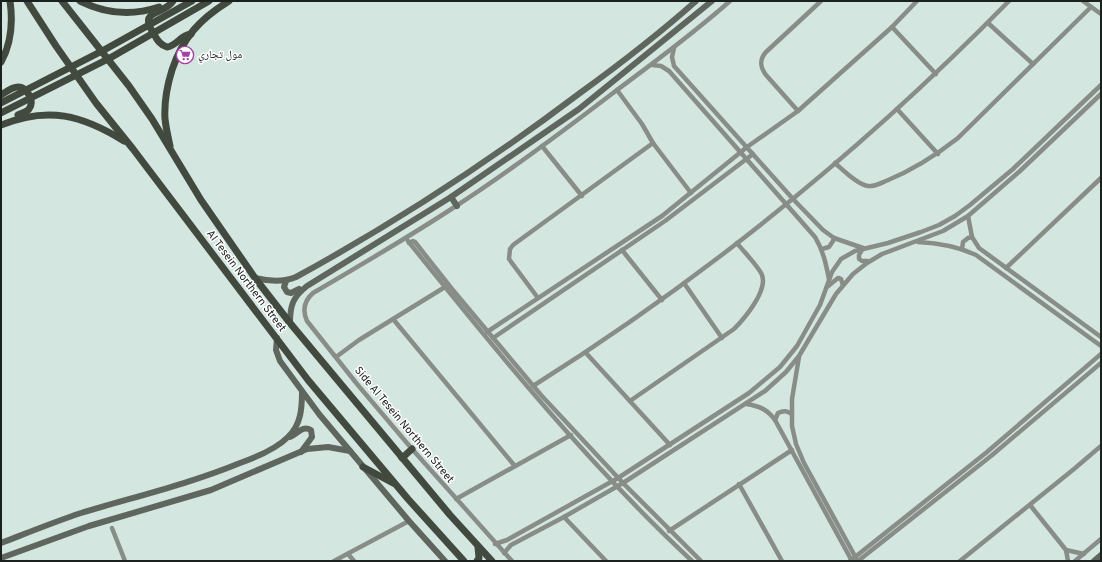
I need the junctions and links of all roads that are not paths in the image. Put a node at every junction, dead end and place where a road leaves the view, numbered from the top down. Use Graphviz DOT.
graph roads {
  1 [pos="10,1"];
  2 [pos="27,1"];
  3 [pos="62,1"];
  4 [pos="80,1"];
  5 [pos="172,1"];
  6 [pos="192,1"];
  7 [pos="209,1"];
  8 [pos="229,1"];
  9 [pos="696,1"];
  10 [pos="712,1"];
  11 [pos="730,1"];
  12 [pos="821,1"];
  13 [pos="918,1"];
  14 [pos="1009,1"];
  15 [pos="1083,1"];
  16 [pos="1091,7"];
  17 [pos="1101,14"];
  18 [pos="988,23"];
  19 [pos="892,27"];
  20 [pos="190,34"];
  21 [pos="674,48"];
  22 [pos="1,62"];
  23 [pos="1033,64"];
  24 [pos="652,65"];
  25 [pos="936,74"];
  26 [pos="1101,85"];
  27 [pos="586,89"];
  28 [pos="616,90"];
  29 [pos="1100,91"];
  30 [pos="1,95"];
  31 [pos="593,98"];
  32 [pos="572,99"];
  33 [pos="1,103"];
  34 [pos="579,109"];
  35 [pos="897,109"];
  36 [pos="798,111"];
  37 [pos="1,113"];
  38 [pos="9,122"];
  39 [pos="1,125"];
  40 [pos="653,143"];
  41 [pos="129,145"];
  42 [pos="542,146"];
  43 [pos="747,148"];
  44 [pos="171,152"];
  45 [pos="741,153"];
  46 [pos="753,154"];
  47 [pos="938,154"];
  48 [pos="746,159"];
  49 [pos="835,163"];
  50 [pos="1101,178"];
  51 [pos="691,193"];
  52 [pos="582,196"];
  53 [pos="452,197"];
  54 [pos="793,199"];
  55 [pos="786,204"];
  56 [pos="457,206"];
  57 [pos="968,216"];
  58 [pos="972,237"];
  59 [pos="834,238"];
  60 [pos="407,240"];
  61 [pos="914,242"];
  62 [pos="737,243"];
  63 [pos="863,248"];
  64 [pos="822,249"];
  65 [pos="962,249"];
  66 [pos="622,250"];
  67 [pos="870,261"];
  68 [pos="1006,268"];
  69 [pos="255,278"];
  70 [pos="829,280"];
  71 [pos="286,281"];
  72 [pos="684,284"];
  73 [pos="843,285"];
  74 [pos="307,286"];
  75 [pos="445,287"];
  76 [pos="826,288"];
  77 [pos="538,298"];
  78 [pos="662,300"];
  79 [pos="393,319"];
  80 [pos="290,323"];
  81 [pos="487,332"];
  82 [pos="1101,337"];
  83 [pos="277,338"];
  84 [pos="493,338"];
  85 [pos="722,338"];
  86 [pos="1101,346"];
  87 [pos="586,352"];
  88 [pos="1101,354"];
  89 [pos="799,356"];
  90 [pos="336,357"];
  91 [pos="511,363"];
  92 [pos="1101,363"];
  93 [pos="533,386"];
  94 [pos="302,392"];
  95 [pos="630,401"];
  96 [pos="746,404"];
  97 [pos="792,414"];
  98 [pos="775,420"];
  99 [pos="571,435"];
  100 [pos="288,437"];
  101 [pos="670,445"];
  102 [pos="1101,446"];
  103 [pos="412,449"];
  104 [pos="792,450"];
  105 [pos="350,451"];
  106 [pos="301,452"];
  107 [pos="987,452"];
  108 [pos="991,456"];
  109 [pos="402,458"];
  110 [pos="514,466"];
  111 [pos="363,467"];
  112 [pos="618,478"];
  113 [pos="613,481"];
  114 [pos="623,483"];
  115 [pos="739,484"];
  116 [pos="396,485"];
  117 [pos="618,486"];
  118 [pos="456,499"];
  119 [pos="1030,505"];
  120 [pos="564,517"];
  121 [pos="409,521"];
  122 [pos="112,528"];
  123 [pos="669,531"];
  124 [pos="1101,539"];
  125 [pos="1,543"];
  126 [pos="496,544"];
  127 [pos="478,547"];
  128 [pos="1066,550"];
  129 [pos="504,553"];
  130 [pos="348,554"];
  131 [pos="1084,554"];
  132 [pos="1101,555"];
  133 [pos="1,558"];
  134 [pos="858,560"];
  135 [pos="1101,560"];
  136 [pos="125,561"];
  137 [pos="334,561"];
  138 [pos="354,561"];
  139 [pos="446,561"];
  140 [pos="465,561"];
  141 [pos="477,561"];
  142 [pos="492,561"];
  143 [pos="512,561"];
  144 [pos="606,561"];
  145 [pos="692,561"];
  146 [pos="701,561"];
  147 [pos="782,561"];
  148 [pos="851,561"];
  149 [pos="960,561"];
  150 [pos="1068,561"];
  151 [pos="1075,561"];
  152 [pos="1094,561"];
  1 -- 22 [label="main road"];
  2 -- 41 [label="main road, Al Tesein Northern Street"];
  3 -- 44 [label="main road, Al Tesein Northern Street"];
  4 -- 5 [label="main road"];
  5 -- 20 [label="main road"];
  6 -- 33 [label="main road, bridge"];
  7 -- 37 [label="main road, bridge"];
  8 -- 20 [label="main road"];
  9 -- 27 [label="street"];
  10 -- 31 [label="street"];
  11 -- 21 [label="street"];
  12 -- 36 [label="street"];
  13 -- 19 [label="street"];
  14 -- 18 [label="street"];
  15 -- 16 [label="street"];
  16 -- 17 [label="street"];
  16 -- 23 [label="street"];
  18 -- 23 [label="street"];
  18 -- 25 [label="street"];
  19 -- 25 [label="street"];
  19 -- 36 [label="street"];
  20 -- 44 [label="main road"];
  21 -- 24 [label="street"];
  21 -- 43 [label="street"];
  23 -- 47 [label="street"];
  24 -- 28 [label="street"];
  24 -- 45 [label="street"];
  25 -- 35 [label="street"];
  26 -- 29 [label="street"];
  27 -- 31 [label="street"];
  27 -- 32 [label="street"];
  28 -- 40 [label="street"];
  28 -- 42 [label="street"];
  29 -- 57 [label="street"];
  29 -- 63 [label="street"];
  30 -- 38 [label="main road"];
  31 -- 34 [label="street"];
  32 -- 34 [label="street"];
  32 -- 71 [label="street"];
  34 -- 53 [label="street"];
  35 -- 47 [label="street"];
  35 -- 49 [label="street"];
  36 -- 43 [label="street"];
  38 -- 39 [label="main road"];
  38 -- 41 [label="main road"];
  40 -- 51 [label="street"];
  40 -- 52 [label="street"];
  41 -- 83 [label="main road, Al Tesein Northern Street"];
  42 -- 52 [label="street"];
  42 -- 56 [label="street"];
  43 -- 45 [label="street"];
  43 -- 46 [label="street"];
  44 -- 69 [label="main road, Al Tesein Northern Street"];
  45 -- 48 [label="street"];
  45 -- 51 [label="street"];
  46 -- 48 [label="street"];
  46 -- 54 [label="street"];
  47 -- 49 [label="street"];
  48 -- 55 [label="street"];
  48 -- 66 [label="street"];
  49 -- 54 [label="street"];
  50 -- 68 [label="street"];
  51 -- 77 [label="street"];
  52 -- 77 [label="street"];
  53 -- 56 [label="street"];
  53 -- 74 [label="street"];
  54 -- 55 [label="street"];
  54 -- 59 [label="street"];
  55 -- 62 [label="street"];
  55 -- 64 [label="street"];
  56 -- 60 [label="street"];
  57 -- 58 [label="street"];
  57 -- 61 [label="street"];
  58 -- 65 [label="street"];
  58 -- 68 [label="street"];
  59 -- 63 [label="street"];
  59 -- 64 [label="street"];
  60 -- 75 [label="street"];
  60 -- 81 [label="street"];
  60 -- 90 [label="street, Side Al Tesein Northern Street"];
  61 -- 65 [label="street"];
  61 -- 67 [label="street"];
  62 -- 72 [label="street"];
  62 -- 85 [label="street"];
  63 -- 67 [label="street"];
  63 -- 70 [label="street"];
  64 -- 70 [label="street"];
  65 -- 86 [label="street"];
  66 -- 78 [label="street"];
  66 -- 84 [label="street"];
  67 -- 73 [label="street"];
  68 -- 82 [label="street"];
  69 -- 71 [label="street"];
  69 -- 80 [label="main road, Al Tesein Northern Street"];
  70 -- 76 [label="street"];
  71 -- 74 [label="street"];
  72 -- 78 [label="street"];
  72 -- 85 [label="street"];
  73 -- 76 [label="street"];
  73 -- 89 [label="street"];
  74 -- 80 [label="street"];
  75 -- 79 [label="street"];
  75 -- 91 [label="street"];
  76 -- 101 [label="street"];
  77 -- 81 [label="street"];
  78 -- 87 [label="street"];
  79 -- 90 [label="street"];
  79 -- 110 [label="street"];
  80 -- 109 [label="main road, Al Tesein Northern Street"];
  81 -- 84 [label="street"];
  83 -- 94 [label="street"];
  83 -- 116 [label="main road, Al Tesein Northern Street"];
  84 -- 91 [label="street"];
  85 -- 95 [label="street"];
  87 -- 93 [label="street"];
  87 -- 95 [label="street"];
  88 -- 107 [label="street"];
  89 -- 96 [label="street"];
  89 -- 97 [label="street"];
  90 -- 103 [label="street, Side Al Tesein Northern Street"];
  91 -- 93 [label="street"];
  91 -- 99 [label="street"];
  92 -- 108 [label="street"];
  93 -- 112 [label="street"];
  94 -- 100 [label="street"];
  94 -- 105 [label="street"];
  95 -- 101 [label="street"];
  96 -- 98 [label="street"];
  96 -- 114 [label="street"];
  97 -- 98 [label="street"];
  97 -- 134 [label="street"];
  98 -- 104 [label="street"];
  99 -- 110 [label="street"];
  99 -- 113 [label="street"];
  100 -- 106 [label="street"];
  100 -- 125 [label="street"];
  101 -- 112 [label="street"];
  102 -- 119 [label="street"];
  103 -- 109 [label="main road"];
  103 -- 118 [label="street, Side Al Tesein Northern Street"];
  104 -- 115 [label="street"];
  104 -- 148 [label="street"];
  105 -- 106 [label="street"];
  105 -- 111 [label="street"];
  106 -- 133 [label="street"];
  107 -- 108 [label="street"];
  107 -- 134 [label="street"];
  108 -- 134 [label="street"];
  109 -- 127 [label="main road, Al Tesein Northern Street"];
  110 -- 118 [label="street"];
  111 -- 116 [label="main road"];
  111 -- 121 [label="street"];
  112 -- 113 [label="street"];
  112 -- 114 [label="street"];
  113 -- 117 [label="street"];
  113 -- 126 [label="street"];
  114 -- 117 [label="street"];
  114 -- 123 [label="street"];
  115 -- 123 [label="street"];
  115 -- 147 [label="street"];
  116 -- 140 [label="main road, Al Tesein Northern Street"];
  117 -- 120 [label="street"];
  117 -- 145 [label="street"];
  118 -- 126 [label="street, Side Al Tesein Northern Street"];
  119 -- 128 [label="street"];
  119 -- 149 [label="street"];
  120 -- 129 [label="street"];
  120 -- 144 [label="street"];
  121 -- 130 [label="street"];
  121 -- 139 [label="street"];
  122 -- 136 [label="street"];
  123 -- 146 [label="street"];
  124 -- 131 [label="street"];
  126 -- 129 [label="street, Side Al Tesein Northern Street"];
  127 -- 141 [label="main road"];
  127 -- 142 [label="main road, Al Tesein Northern Street"];
  128 -- 131 [label="street"];
  128 -- 150 [label="street"];
  129 -- 143 [label="street, Side Al Tesein Northern Street"];
  130 -- 137 [label="street"];
  130 -- 138 [label="street"];
  131 -- 151 [label="street"];
  132 -- 135 [label="street"];
  132 -- 152 [label="street"];
  134 -- 148 [label="street"];
}
